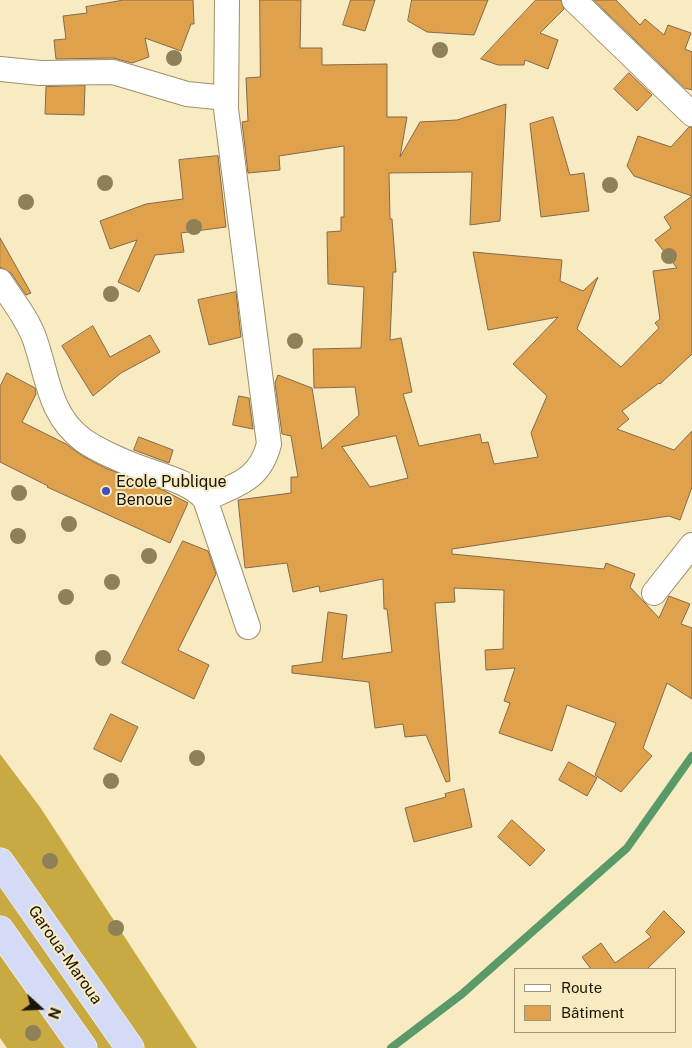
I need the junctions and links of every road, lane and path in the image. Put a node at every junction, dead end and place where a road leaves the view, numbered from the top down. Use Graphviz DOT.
graph roads {
  1 [pos="226,0"];
  2 [pos="574,0"];
  3 [pos="0,69"];
  4 [pos="226,98"];
  5 [pos="692,114"];
  6 [pos="0,281"];
  7 [pos="205,499"];
  8 [pos="692,545"];
  9 [pos="654,593"];
  10 [pos="248,627"];
  11 [pos="0,862"];
  12 [pos="0,930"];
  13 [pos="83,1048"];
  14 [pos="130,1048"];
  1 -- 4 [label="street"];
  2 -- 5 [label="street"];
  3 -- 4 [label="street"];
  4 -- 7 [label="street"];
  6 -- 7 [label="street"];
  7 -- 10 [label="street"];
  8 -- 9 [label="street"];
  11 -- 14 [label="highway, Garoua-Maroua"];
  12 -- 13 [label="highway"];
}
